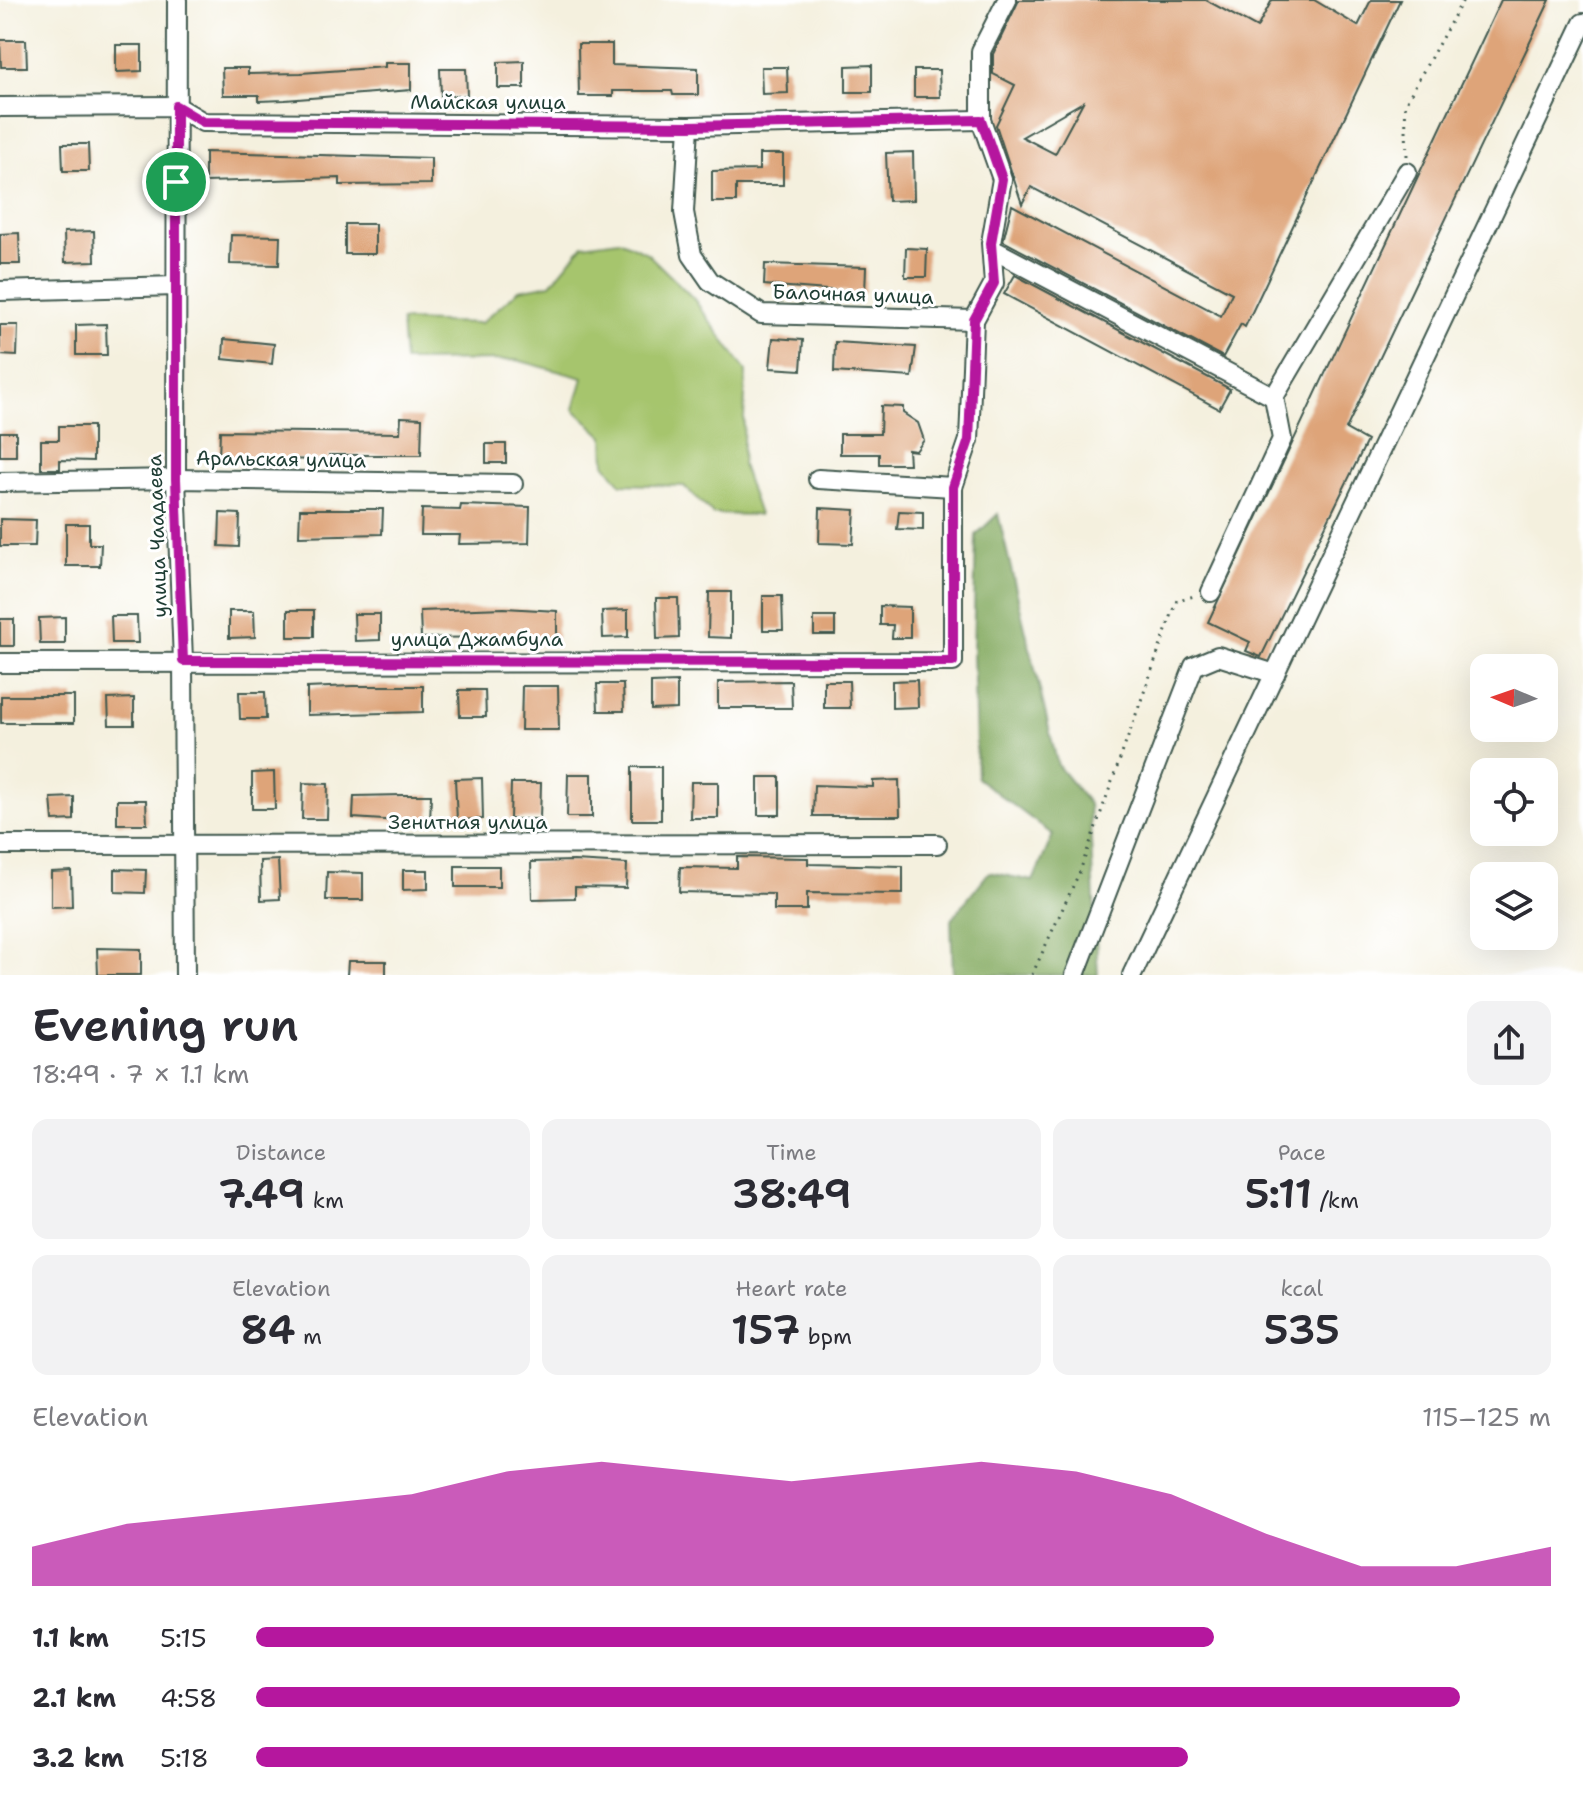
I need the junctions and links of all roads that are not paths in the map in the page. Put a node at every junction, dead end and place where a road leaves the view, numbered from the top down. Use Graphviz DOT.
graph roads {
  1 [pos="177,0"];
  2 [pos="1007,0"];
  3 [pos="1583,23"];
  4 [pos="176,106"];
  5 [pos="0,107"];
  6 [pos="981,120"];
  7 [pos="689,126"];
  8 [pos="1407,172"];
  9 [pos="992,249"];
  10 [pos="176,286"];
  11 [pos="0,291"];
  12 [pos="974,320"];
  13 [pos="1274,397"];
  14 [pos="176,479"];
  15 [pos="818,479"];
  16 [pos="0,482"];
  17 [pos="513,484"];
  18 [pos="953,487"];
  19 [pos="1211,592"];
  20 [pos="183,661"];
  21 [pos="0,663"];
  22 [pos="1275,674"];
  23 [pos="186,843"];
  24 [pos="937,844"];
  25 [pos="0,845"];
  26 [pos="185,975"];
  27 [pos="1075,975"];
  28 [pos="1132,975"];
  1 -- 4 [label="street, улица Чаадаева"];
  2 -- 6 [label="street"];
  3 -- 22 [label="street"];
  4 -- 5 [label="street, Майская улица"];
  4 -- 7 [label="street, Майская улица"];
  4 -- 10 [label="street, улица Чаадаева"];
  6 -- 7 [label="street, Майская улица"];
  6 -- 9 [label="street"];
  7 -- 12 [label="street, Балочная улица"];
  8 -- 13 [label="street"];
  9 -- 12 [label="street"];
  9 -- 13 [label="street"];
  10 -- 11 [label="street"];
  10 -- 14 [label="street, улица Чаадаева"];
  12 -- 18 [label="street"];
  13 -- 19 [label="street"];
  14 -- 16 [label="street, Аральская улица"];
  14 -- 17 [label="street, Аральская улица"];
  14 -- 20 [label="street, улица Чаадаева"];
  15 -- 18 [label="street"];
  18 -- 20 [label="street, улица Джамбула"];
  20 -- 21 [label="street, улица Джамбула"];
  20 -- 23 [label="street, улица Чаадаева"];
  22 -- 27 [label="street"];
  22 -- 28 [label="street"];
  23 -- 24 [label="street, Зенитная улица"];
  23 -- 25 [label="street, Зенитная улица"];
  23 -- 26 [label="street, улица Чаадаева"];
}
